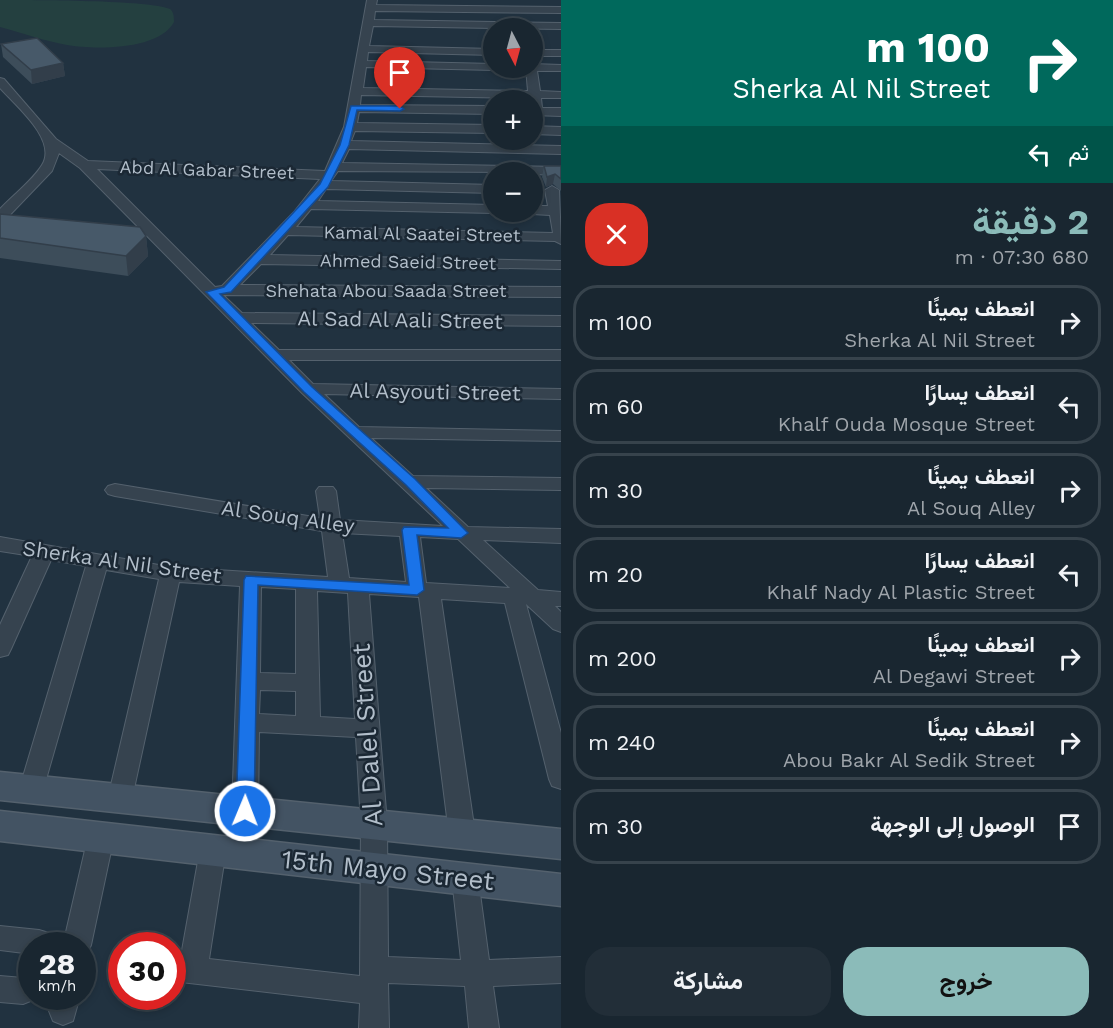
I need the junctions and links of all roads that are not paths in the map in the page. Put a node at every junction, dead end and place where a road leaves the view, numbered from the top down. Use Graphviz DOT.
graph roads {
  1 [pos="372,4"];
  2 [pos="517,5"];
  3 [pos="561,10"];
  4 [pos="369,23"];
  5 [pos="483,26"];
  6 [pos="543,26"];
  7 [pos="561,26"];
  8 [pos="364,48"];
  9 [pos="483,49"];
  10 [pos="543,52"];
  11 [pos="561,53"];
  12 [pos="362,64"];
  13 [pos="483,67"];
  14 [pos="543,68"];
  15 [pos="561,68"];
  16 [pos="0,81"];
  17 [pos="361,82"];
  18 [pos="483,91"];
  19 [pos="543,95"];
  20 [pos="561,95"];
  21 [pos="2,98"];
  22 [pos="354,108"];
  23 [pos="483,111"];
  24 [pos="543,111"];
  25 [pos="561,112"];
  26 [pos="350,127"];
  27 [pos="483,129"];
  28 [pos="543,130"];
  29 [pos="561,131"];
  30 [pos="53,142"];
  31 [pos="483,144"];
  32 [pos="345,145"];
  33 [pos="543,148"];
  34 [pos="561,150"];
  35 [pos="84,165"];
  36 [pos="483,171"];
  37 [pos="543,171"];
  38 [pos="561,171"];
  39 [pos="329,176"];
  40 [pos="483,188"];
  41 [pos="552,190"];
  42 [pos="0,204"];
  43 [pos="307,205"];
  44 [pos="483,209"];
  45 [pos="543,210"];
  46 [pos="558,211"];
  47 [pos="0,218"];
  48 [pos="283,231"];
  49 [pos="561,238"];
  50 [pos="256,259"];
  51 [pos="521,265"];
  52 [pos="561,265"];
  53 [pos="219,291"];
  54 [pos="526,292"];
  55 [pos="561,292"];
  56 [pos="239,318"];
  57 [pos="561,321"];
  58 [pos="276,355"];
  59 [pos="561,355"];
  60 [pos="308,389"];
  61 [pos="561,394"];
  62 [pos="353,432"];
  63 [pos="561,436"];
  64 [pos="410,482"];
  65 [pos="561,484"];
  66 [pos="116,490"];
  67 [pos="326,491"];
  68 [pos="331,526"];
  69 [pos="409,530"];
  70 [pos="461,533"];
  71 [pos="561,536"];
  72 [pos="0,544"];
  73 [pos="45,552"];
  74 [pos="98,561"];
  75 [pos="170,574"];
  76 [pos="251,580"];
  77 [pos="306,583"];
  78 [pos="349,586"];
  79 [pos="423,590"];
  80 [pos="522,597"];
  81 [pos="561,599"];
  82 [pos="561,624"];
  83 [pos="0,649"];
  84 [pos="248,681"];
  85 [pos="307,683"];
  86 [pos="553,712"];
  87 [pos="247,722"];
  88 [pos="308,726"];
  89 [pos="368,729"];
  90 [pos="561,776"];
  91 [pos="15,788"];
  92 [pos="120,798"];
  93 [pos="245,811"];
  94 [pos="374,824"];
  95 [pos="1,831"];
  96 [pos="462,833"];
  97 [pos="101,837"];
  98 [pos="561,844"];
  99 [pos="213,850"];
  100 [pos="374,870"];
  101 [pos="465,879"];
  102 [pos="561,890"];
  103 [pos="80,932"];
  104 [pos="0,938"];
  105 [pos="18,940"];
  106 [pos="186,957"];
  107 [pos="186,969"];
  108 [pos="561,970"];
  109 [pos="477,974"];
  110 [pos="374,980"];
  111 [pos="374,1028"];
  112 [pos="484,1028"];
  1 -- 2 [label="street"];
  1 -- 4 [label="street"];
  2 -- 3 [label="street"];
  4 -- 5 [label="street"];
  4 -- 8 [label="street"];
  6 -- 7 [label="street"];
  8 -- 9 [label="street"];
  8 -- 12 [label="street"];
  10 -- 11 [label="street"];
  12 -- 13 [label="street"];
  12 -- 17 [label="street"];
  14 -- 15 [label="street"];
  16 -- 30 [label="street"];
  17 -- 18 [label="street"];
  17 -- 22 [label="street"];
  19 -- 20 [label="street"];
  21 -- 42 [label="street"];
  22 -- 23 [label="street"];
  22 -- 26 [label="street"];
  24 -- 25 [label="street"];
  26 -- 27 [label="street"];
  26 -- 32 [label="street"];
  28 -- 29 [label="street"];
  30 -- 35 [label="street"];
  30 -- 47 [label="street"];
  31 -- 32 [label="street"];
  32 -- 39 [label="street"];
  33 -- 34 [label="street"];
  35 -- 39 [label="street, Abd Al Gabar Street"];
  35 -- 53 [label="street"];
  36 -- 39 [label="street"];
  37 -- 38 [label="street"];
  39 -- 40 [label="street"];
  39 -- 43 [label="street"];
  41 -- 46 [label="street"];
  43 -- 44 [label="street"];
  43 -- 48 [label="street"];
  45 -- 46 [label="street"];
  46 -- 49 [label="street"];
  48 -- 49 [label="street, Kamal Al Saatei Street"];
  48 -- 50 [label="street"];
  50 -- 51 [label="street, Ahmed Saeid Street"];
  50 -- 53 [label="street"];
  51 -- 52 [label="street, Ahmed Saeid Street"];
  51 -- 54 [label="street"];
  53 -- 54 [label="street, Shehata Abou Saada Street"];
  53 -- 56 [label="street"];
  54 -- 55 [label="street, Shehata Abou Saada Street"];
  56 -- 57 [label="street, Al Sad Al Aali Street"];
  56 -- 58 [label="street"];
  58 -- 59 [label="street"];
  58 -- 60 [label="street"];
  60 -- 61 [label="street, Al Asyouti Street"];
  60 -- 62 [label="street"];
  62 -- 63 [label="street"];
  62 -- 64 [label="street"];
  64 -- 65 [label="street"];
  64 -- 70 [label="street"];
  66 -- 68 [label="street, Al Souq Alley"];
  67 -- 68 [label="street, Al Dalel Street"];
  68 -- 69 [label="street, Al Souq Alley"];
  68 -- 78 [label="street, Al Dalel Street"];
  69 -- 70 [label="street, Al Souq Alley"];
  69 -- 79 [label="street"];
  70 -- 71 [label="street, Al Souq Alley"];
  70 -- 80 [label="street"];
  72 -- 73 [label="street, Sherka Al Nil Street"];
  73 -- 74 [label="street, Sherka Al Nil Street"];
  73 -- 83 [label="street"];
  74 -- 75 [label="street, Sherka Al Nil Street"];
  74 -- 91 [label="street"];
  75 -- 76 [label="street, Sherka Al Nil Street"];
  75 -- 92 [label="street"];
  76 -- 77 [label="street, Sherka Al Nil Street"];
  76 -- 84 [label="street"];
  77 -- 78 [label="street, Sherka Al Nil Street"];
  77 -- 85 [label="street"];
  78 -- 79 [label="street, Sherka Al Nil Street"];
  78 -- 89 [label="street, Al Dalel Street"];
  79 -- 80 [label="street, Sherka Al Nil Street"];
  79 -- 96 [label="street"];
  80 -- 81 [label="street, Sherka Al Nil Street"];
  80 -- 82 [label="street"];
  80 -- 86 [label="street"];
  84 -- 85 [label="street"];
  84 -- 87 [label="street"];
  85 -- 88 [label="street"];
  86 -- 90 [label="street"];
  87 -- 88 [label="street"];
  87 -- 93 [label="street"];
  88 -- 89 [label="street"];
  89 -- 94 [label="street, Al Dalel Street"];
  91 -- 92 [label="main road, 15th Mayo Street"];
  92 -- 93 [label="main road, 15th Mayo Street"];
  93 -- 94 [label="main road, 15th Mayo Street"];
  94 -- 96 [label="main road, 15th Mayo Street"];
  94 -- 100 [label="street, Al Dalel Street"];
  95 -- 97 [label="main road, 15th Mayo Street"];
  96 -- 98 [label="main road, 15th Mayo Street"];
  97 -- 99 [label="main road, 15th Mayo Street"];
  97 -- 103 [label="street"];
  99 -- 100 [label="main road, 15th Mayo Street"];
  99 -- 106 [label="street"];
  100 -- 101 [label="main road, 15th Mayo Street"];
  100 -- 110 [label="street, Al Dalel Street"];
  101 -- 102 [label="main road, 15th Mayo Street"];
  101 -- 109 [label="street"];
  104 -- 105 [label="street"];
  107 -- 110 [label="street"];
  108 -- 109 [label="street"];
  109 -- 110 [label="street"];
  109 -- 112 [label="street"];
  110 -- 111 [label="street, Al Dalel Street"];
}
